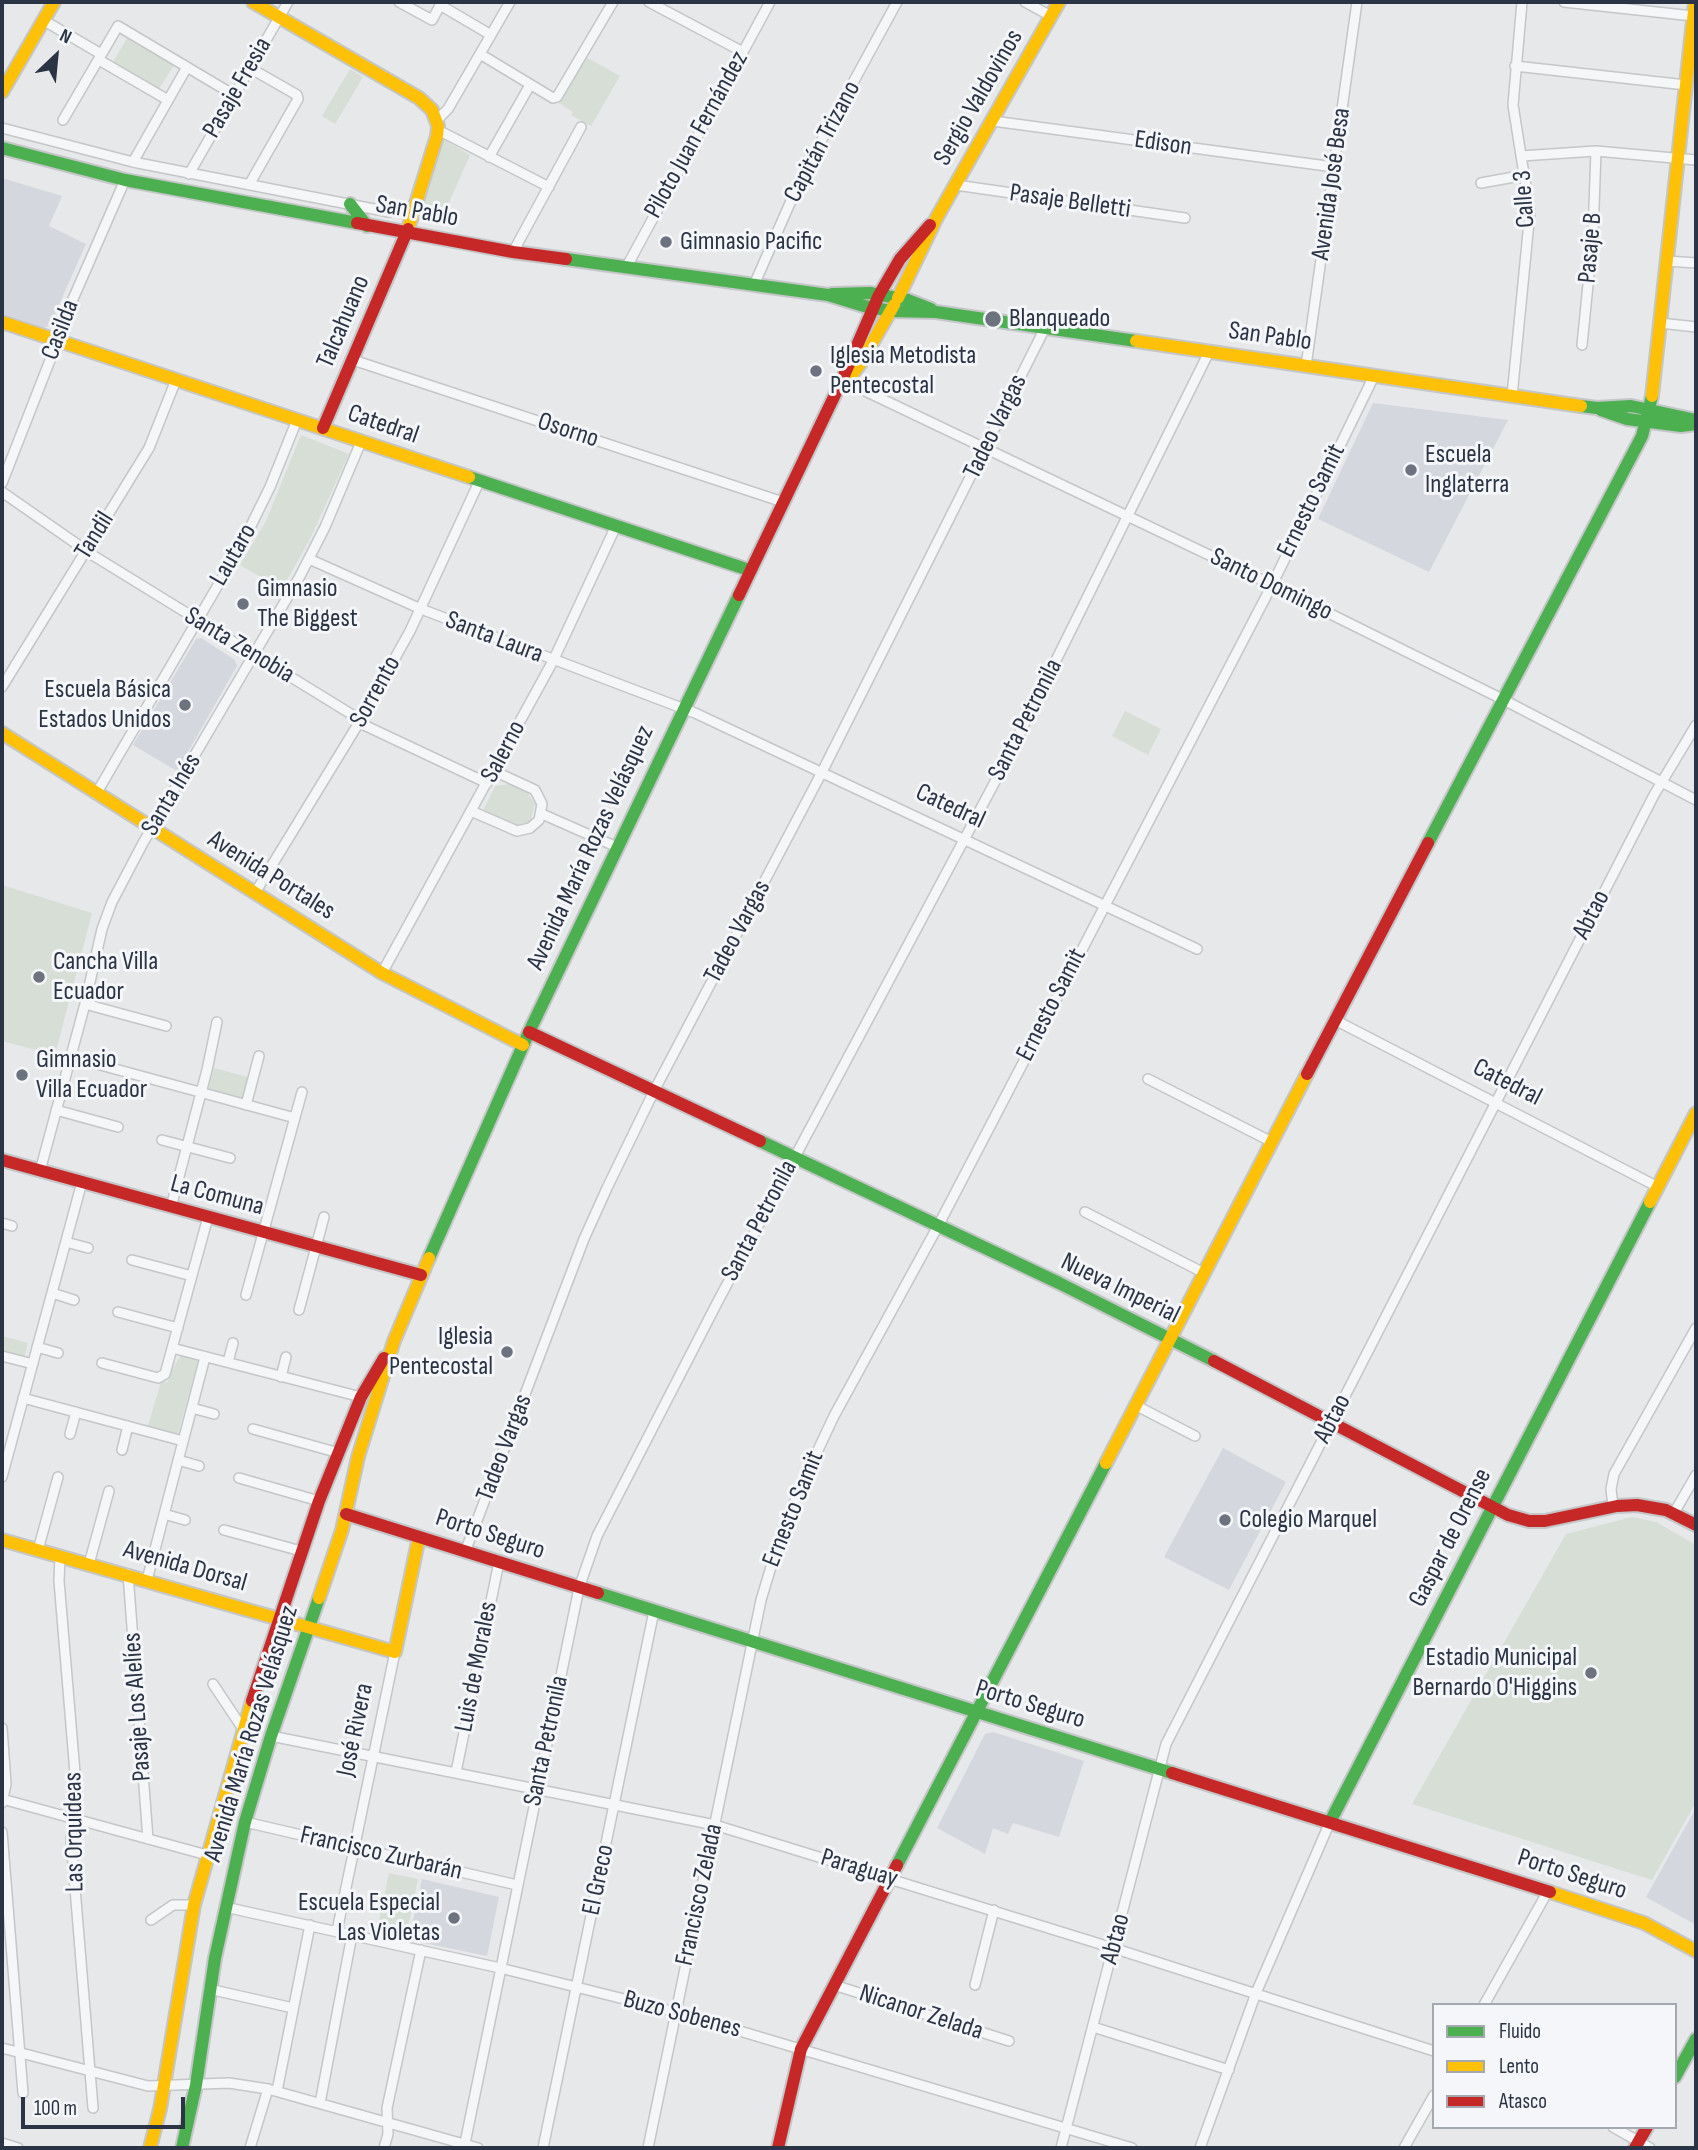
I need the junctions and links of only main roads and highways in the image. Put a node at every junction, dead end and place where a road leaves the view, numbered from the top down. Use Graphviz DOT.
graph roads {
  1 [pos="54,2"];
  2 [pos="253,2"];
  3 [pos="1059,2"];
  4 [pos="1695,2"];
  5 [pos="2,92"];
  6 [pos="2,148"];
  7 [pos="350,204"];
  8 [pos="937,217"];
  9 [pos="367,226"];
  10 [pos="407,232"];
  11 [pos="828,295"];
  12 [pos="879,295"];
  13 [pos="898,298"];
  14 [pos="873,308"];
  15 [pos="891,311"];
  16 [pos="936,312"];
  17 [pos="2,323"];
  18 [pos="842,380"];
  19 [pos="1648,416"];
  20 [pos="1696,422"];
  21 [pos="323,428"];
  22 [pos="750,570"];
  23 [pos="2,733"];
  24 [pos="529,1032"];
  25 [pos="523,1045"];
  26 [pos="1696,1113"];
  27 [pos="2,1160"];
  28 [pos="421,1275"];
  29 [pos="1170,1338"];
  30 [pos="394,1341"];
  31 [pos="1493,1507"];
  32 [pos="346,1514"];
  33 [pos="1696,1525"];
  34 [pos="419,1537"];
  35 [pos="2,1541"];
  36 [pos="280,1618"];
  37 [pos="308,1626"];
  38 [pos="395,1652"];
  39 [pos="976,1712"];
  40 [pos="1330,1822"];
  41 [pos="1696,1951"];
  42 [pos="1696,2039"];
  43 [pos="1677,2073"];
  44 [pos="1646,2129"];
  45 [pos="1641,2146"];
  46 [pos="150,2148"];
  47 [pos="182,2148"];
  48 [pos="778,2148"];
  1 -- 5 [label="main road"];
  2 -- 10 [label="main road, Talcahuano"];
  3 -- 8 [label="main road, Sergio Valdovinos"];
  4 -- 19 [label="main road"];
  6 -- 9 [label="main road, San Pablo"];
  7 -- 9 [label="main road"];
  8 -- 12 [label="main road, Sergio Valdovinos"];
  8 -- 13 [label="main road, Sergio Valdovinos"];
  9 -- 10 [label="main road, San Pablo"];
  10 -- 11 [label="main road, San Pablo"];
  10 -- 21 [label="main road, Talcahuano"];
  11 -- 12 [label="main road, San Pablo"];
  11 -- 14 [label="main road, San Pablo"];
  12 -- 13 [label="main road, San Pablo"];
  12 -- 14 [label="main road, Avenida María Rozas Velásquez"];
  13 -- 15 [label="main road, Avenida María Rozas Velásquez"];
  13 -- 16 [label="main road, San Pablo"];
  14 -- 15 [label="main road, San Pablo"];
  14 -- 18 [label="main road, Avenida María Rozas Velásquez"];
  15 -- 16 [label="main road, San Pablo"];
  15 -- 18 [label="main road, Avenida María Rozas Velásquez"];
  16 -- 19 [label="main road, San Pablo"];
  17 -- 21 [label="main road, Catedral"];
  18 -- 22 [label="main road, Avenida María Rozas Velásquez"];
  19 -- 20 [label="main road, San Pablo"];
  19 -- 29 [label="main road"];
  21 -- 22 [label="main road, Catedral"];
  22 -- 24 [label="main road, Avenida María Rozas Velásquez"];
  23 -- 25 [label="main road, Avenida Portales"];
  24 -- 25 [label="main road, Avenida María Rozas Velásquez"];
  24 -- 29 [label="main road, Nueva Imperial"];
  25 -- 28 [label="main road, Avenida María Rozas Velásquez"];
  26 -- 31 [label="main road, Gaspar de Orense"];
  27 -- 28 [label="main road, La Comuna"];
  28 -- 30 [label="main road, Avenida María Rozas Velásquez"];
  29 -- 31 [label="main road, Nueva Imperial"];
  29 -- 39 [label="main road"];
  30 -- 32 [label="main road, Avenida María Rozas Velásquez"];
  30 -- 36 [label="main road, Avenida María Rozas Velásquez"];
  31 -- 33 [label="main road, Nueva Imperial"];
  31 -- 40 [label="main road, Gaspar de Orense"];
  32 -- 34 [label="main road, Porto Seguro"];
  32 -- 37 [label="main road, Avenida María Rozas Velásquez"];
  34 -- 38 [label="main road, José Rivera"];
  34 -- 39 [label="main road, Porto Seguro"];
  35 -- 36 [label="main road, Avenida Dorsal"];
  36 -- 37 [label="main road, Avenida Dorsal"];
  36 -- 46 [label="main road, Avenida María Rozas Velásquez"];
  37 -- 38 [label="main road, Avenida Dorsal"];
  37 -- 47 [label="main road, Avenida María Rozas Velásquez"];
  39 -- 40 [label="main road, Porto Seguro"];
  39 -- 48 [label="main road"];
  40 -- 41 [label="main road, Porto Seguro"];
  42 -- 43 [label="main road"];
  44 -- 45 [label="main road"];
}
